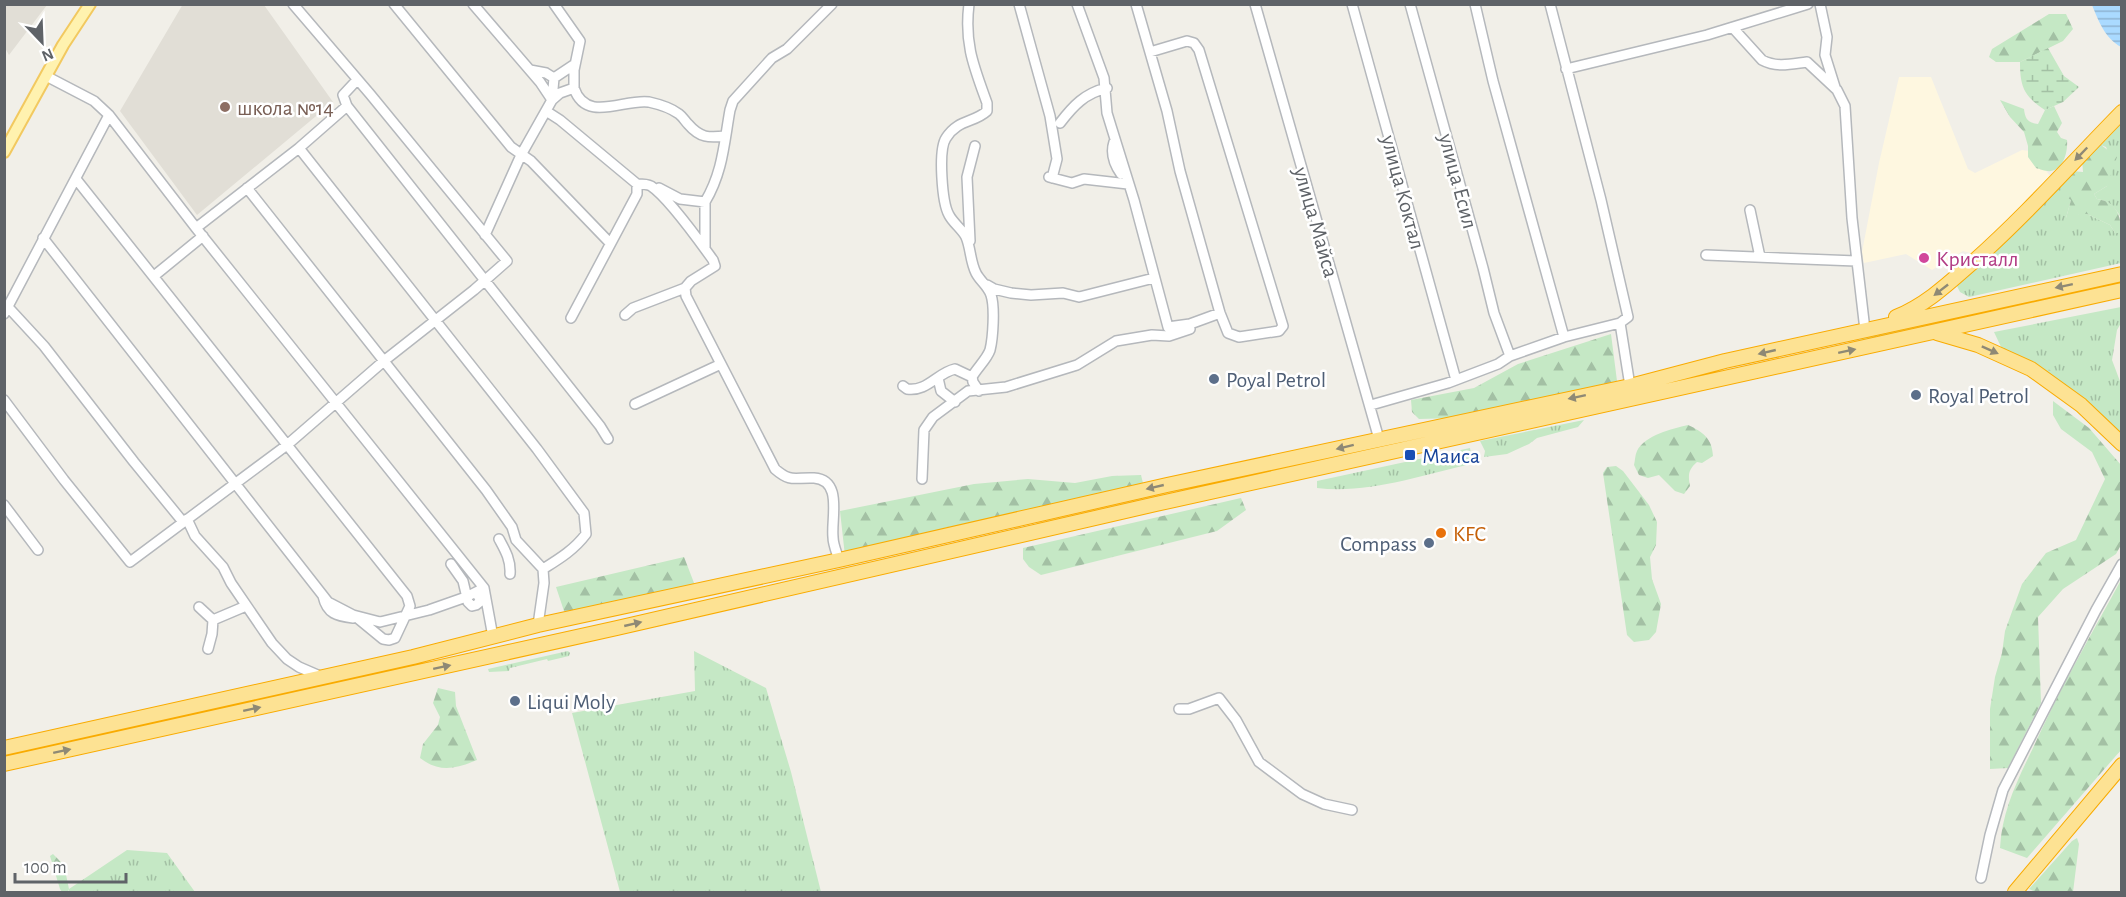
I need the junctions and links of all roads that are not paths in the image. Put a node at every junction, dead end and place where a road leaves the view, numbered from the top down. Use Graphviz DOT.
graph roads {
  1 [pos="90,4"];
  2 [pos="293,4"];
  3 [pos="394,4"];
  4 [pos="473,4"];
  5 [pos="554,4"];
  6 [pos="832,4"];
  7 [pos="969,4"];
  8 [pos="1019,4"];
  9 [pos="1077,4"];
  10 [pos="1136,4"];
  11 [pos="1255,4"];
  12 [pos="1352,4"];
  13 [pos="1410,4"];
  14 [pos="1808,4"];
  15 [pos="1820,4"];
  16 [pos="1476,6"];
  17 [pos="1552,7"];
  18 [pos="1733,28"];
  19 [pos="1150,52"];
  20 [pos="1825,55"];
  21 [pos="1807,62"];
  22 [pos="575,64"];
  23 [pos="1566,69"];
  24 [pos="530,70"];
  25 [pos="46,76"];
  26 [pos="554,78"];
  27 [pos="357,80"];
  28 [pos="574,88"];
  29 [pos="1107,88"];
  30 [pos="1837,90"];
  31 [pos="552,100"];
  32 [pos="347,106"];
  33 [pos="546,111"];
  34 [pos="2121,112"];
  35 [pos="109,115"];
  36 [pos="1060,123"];
  37 [pos="725,136"];
  38 [pos="975,146"];
  39 [pos="299,148"];
  40 [pos="5,149"];
  41 [pos="521,155"];
  42 [pos="76,179"];
  43 [pos="1127,181"];
  44 [pos="638,184"];
  45 [pos="652,187"];
  46 [pos="247,188"];
  47 [pos="705,202"];
  48 [pos="1750,210"];
  49 [pos="199,232"];
  50 [pos="485,235"];
  51 [pos="43,238"];
  52 [pos="610,243"];
  53 [pos="969,248"];
  54 [pos="705,249"];
  55 [pos="1706,255"];
  56 [pos="1760,256"];
  57 [pos="1856,261"];
  58 [pos="2121,274"];
  59 [pos="154,276"];
  60 [pos="1154,278"];
  61 [pos="485,280"];
  62 [pos="987,285"];
  63 [pos="685,288"];
  64 [pos="2121,290"];
  65 [pos="6,311"];
  66 [pos="1220,313"];
  67 [pos="625,315"];
  68 [pos="571,318"];
  69 [pos="1206,318"];
  70 [pos="435,321"];
  71 [pos="1620,323"];
  72 [pos="1865,330"];
  73 [pos="1935,333"];
  74 [pos="1564,337"];
  75 [pos="1788,347"];
  76 [pos="1510,356"];
  77 [pos="385,360"];
  78 [pos="1790,363"];
  79 [pos="720,364"];
  80 [pos="972,377"];
  81 [pos="938,378"];
  82 [pos="1456,380"];
  83 [pos="903,386"];
  84 [pos="1630,386"];
  85 [pos="980,391"];
  86 [pos="4,400"];
  87 [pos="335,402"];
  88 [pos="955,402"];
  89 [pos="635,405"];
  90 [pos="1371,405"];
  91 [pos="608,439"];
  92 [pos="1379,439"];
  93 [pos="2121,444"];
  94 [pos="287,445"];
  95 [pos="922,479"];
  96 [pos="234,484"];
  97 [pos="4,505"];
  98 [pos="185,520"];
  99 [pos="512,527"];
  100 [pos="499,539"];
  101 [pos="38,550"];
  102 [pos="507,554"];
  103 [pos="839,560"];
  104 [pos="451,564"];
  105 [pos="2121,564"];
  106 [pos="543,569"];
  107 [pos="510,574"];
  108 [pos="480,590"];
  109 [pos="467,597"];
  110 [pos="246,606"];
  111 [pos="199,607"];
  112 [pos="407,615"];
  113 [pos="355,616"];
  114 [pos="213,620"];
  115 [pos="538,625"];
  116 [pos="493,637"];
  117 [pos="208,649"];
  118 [pos="322,677"];
  119 [pos="1179,709"];
  120 [pos="4,748"];
  121 [pos="4,764"];
  122 [pos="2121,765"];
  123 [pos="1352,810"];
  124 [pos="1981,878"];
  125 [pos="2015,892"];
  1 -- 25 [label="main road"];
  2 -- 27 [label="street"];
  3 -- 41 [label="street"];
  4 -- 24 [label="street"];
  5 -- 22 [label="street"];
  6 -- 37 [label="street"];
  7 -- 53 [label="street"];
  8 -- 43 [label="street"];
  9 -- 29 [label="street"];
  10 -- 19 [label="street"];
  11 -- 90 [label="street, улица Майса"];
  12 -- 82 [label="street, улица Коктал"];
  13 -- 76 [label="street, улица Есил"];
  14 -- 18 [label="street"];
  15 -- 20 [label="street"];
  16 -- 74 [label="street"];
  17 -- 23 [label="street"];
  18 -- 21 [label="street"];
  18 -- 23 [label="street"];
  19 -- 66 [label="street"];
  19 -- 66 [label="street"];
  20 -- 21 [label="street"];
  20 -- 30 [label="street"];
  21 -- 30 [label="street"];
  22 -- 26 [label="street"];
  22 -- 28 [label="street"];
  23 -- 71 [label="street"];
  24 -- 26 [label="street"];
  24 -- 31 [label="street"];
  25 -- 35 [label="street"];
  25 -- 40 [label="main road"];
  26 -- 31 [label="street"];
  27 -- 32 [label="street"];
  27 -- 50 [label="street"];
  28 -- 31 [label="street"];
  28 -- 37 [label="street"];
  29 -- 36 [label="street"];
  29 -- 43 [label="street"];
  30 -- 57 [label="street"];
  31 -- 33 [label="street"];
  32 -- 39 [label="street"];
  32 -- 61 [label="street"];
  33 -- 41 [label="street"];
  33 -- 44 [label="street"];
  34 -- 72 [label="highway, one-way"];
  35 -- 42 [label="street"];
  35 -- 49 [label="street"];
  37 -- 47 [label="street"];
  38 -- 53 [label="street"];
  39 -- 46 [label="street"];
  39 -- 70 [label="street"];
  41 -- 50 [label="street"];
  41 -- 52 [label="street"];
  42 -- 51 [label="street"];
  42 -- 59 [label="street"];
  43 -- 60 [label="street"];
  44 -- 45 [label="street"];
  44 -- 52 [label="street"];
  45 -- 47 [label="street"];
  45 -- 54 [label="street"];
  46 -- 49 [label="street"];
  46 -- 77 [label="street"];
  47 -- 54 [label="street"];
  48 -- 56 [label="street"];
  49 -- 59 [label="street"];
  49 -- 87 [label="street"];
  50 -- 61 [label="street"];
  51 -- 65 [label="street"];
  51 -- 96 [label="street"];
  52 -- 68 [label="street"];
  53 -- 62 [label="street"];
  54 -- 63 [label="street"];
  55 -- 56 [label="street"];
  56 -- 57 [label="street"];
  57 -- 72 [label="street"];
  58 -- 72 [label="highway, one-way"];
  59 -- 94 [label="street"];
  60 -- 62 [label="street"];
  60 -- 69 [label="street"];
  61 -- 70 [label="street"];
  61 -- 91 [label="street"];
  62 -- 80 [label="street"];
  63 -- 67 [label="street"];
  63 -- 79 [label="street"];
  64 -- 73 [label="highway"];
  65 -- 98 [label="street"];
  66 -- 69 [label="street"];
  69 -- 85 [label="street"];
  70 -- 77 [label="street"];
  70 -- 106 [label="street"];
  71 -- 74 [label="street"];
  71 -- 84 [label="street"];
  72 -- 75 [label="highway"];
  78 -- 73 [label="highway, one-way"];
  73 -- 93 [label="highway, one-way"];
  74 -- 76 [label="street"];
  75 -- 78 [label="highway"];
  75 -- 84 [label="highway, one-way"];
  76 -- 82 [label="street"];
  77 -- 87 [label="street"];
  77 -- 99 [label="street"];
  121 -- 78 [label="highway, one-way"];
  79 -- 89 [label="street"];
  79 -- 103 [label="street"];
  80 -- 81 [label="street"];
  80 -- 85 [label="street"];
  81 -- 83 [label="street"];
  81 -- 88 [label="street"];
  82 -- 90 [label="street"];
  84 -- 92 [label="highway, one-way"];
  85 -- 88 [label="street"];
  86 -- 98 [label="street"];
  87 -- 94 [label="street"];
  87 -- 108 [label="street"];
  88 -- 95 [label="street"];
  90 -- 92 [label="street, улица Майса"];
  92 -- 103 [label="highway, one-way"];
  94 -- 96 [label="street"];
  94 -- 112 [label="street"];
  96 -- 98 [label="street"];
  96 -- 113 [label="street"];
  97 -- 101 [label="street"];
  98 -- 110 [label="street"];
  99 -- 102 [label="street"];
  99 -- 106 [label="street"];
  100 -- 102 [label="street"];
  102 -- 107 [label="street"];
  103 -- 115 [label="highway"];
  104 -- 109 [label="street"];
  105 -- 124 [label="street"];
  106 -- 115 [label="street"];
  108 -- 109 [label="street"];
  108 -- 116 [label="street"];
  109 -- 112 [label="street"];
  110 -- 114 [label="street"];
  110 -- 118 [label="street"];
  111 -- 114 [label="street"];
  112 -- 113 [label="street"];
  112 -- 113 [label="street"];
  114 -- 117 [label="street"];
  115 -- 116 [label="highway"];
  116 -- 118 [label="highway"];
  118 -- 120 [label="highway"];
  119 -- 123 [label="street"];
  122 -- 125 [label="highway"];
}
